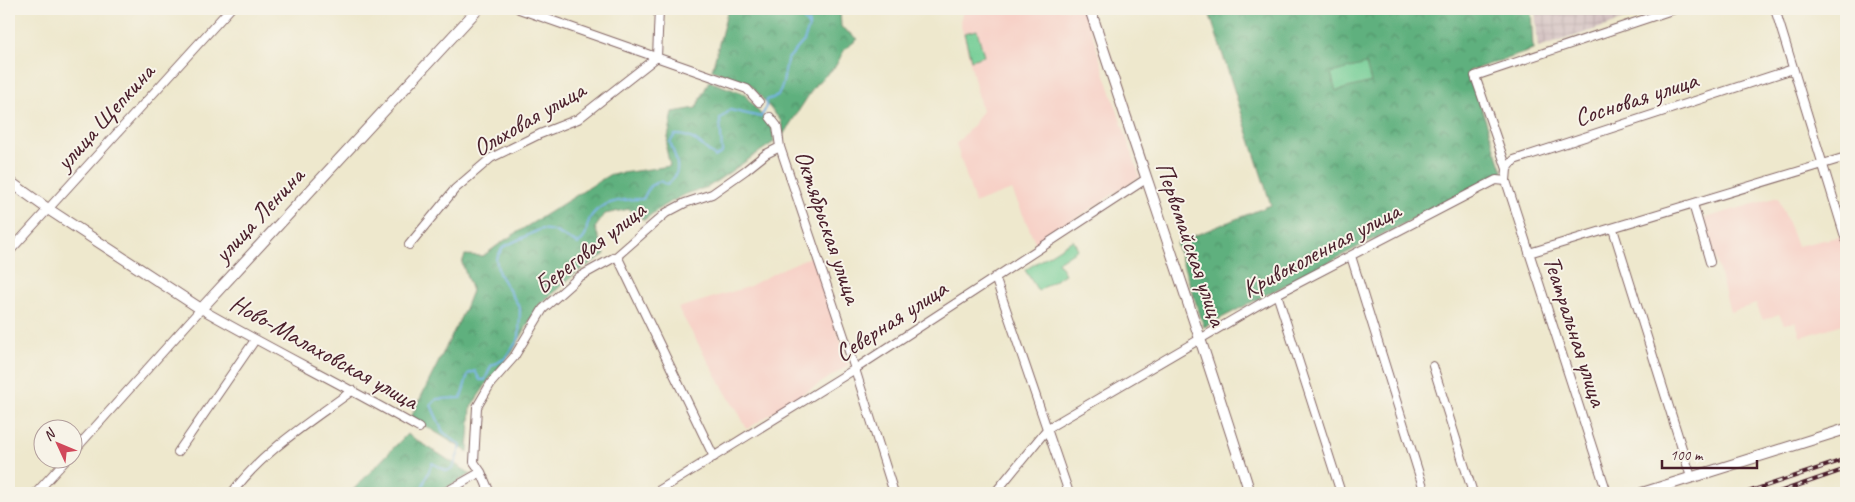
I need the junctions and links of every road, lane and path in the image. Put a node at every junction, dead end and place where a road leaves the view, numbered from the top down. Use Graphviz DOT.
graph roads {
  1 [pos="230,9"];
  2 [pos="478,9"];
  3 [pos="519,9"];
  4 [pos="659,9"];
  5 [pos="1090,9"];
  6 [pos="1676,9"];
  7 [pos="1775,9"];
  8 [pos="658,57"];
  9 [pos="1793,70"];
  10 [pos="759,102"];
  11 [pos="770,117"];
  12 [pos="780,147"];
  13 [pos="1846,158"];
  14 [pos="1822,164"];
  15 [pos="1507,169"];
  16 [pos="1146,180"];
  17 [pos="9,181"];
  18 [pos="1506,181"];
  19 [pos="1693,204"];
  20 [pos="48,209"];
  21 [pos="1613,229"];
  22 [pos="1846,240"];
  23 [pos="409,245"];
  24 [pos="9,252"];
  25 [pos="1530,253"];
  26 [pos="617,256"];
  27 [pos="1351,256"];
  28 [pos="1710,262"];
  29 [pos="995,277"];
  30 [pos="1277,294"];
  31 [pos="201,309"];
  32 [pos="1201,339"];
  33 [pos="255,340"];
  34 [pos="1432,366"];
  35 [pos="855,369"];
  36 [pos="353,390"];
  37 [pos="418,428"];
  38 [pos="1048,428"];
  39 [pos="1846,429"];
  40 [pos="82,441"];
  41 [pos="178,452"];
  42 [pos="714,457"];
  43 [pos="57,470"];
  44 [pos="481,472"];
  45 [pos="1690,477"];
  46 [pos="36,493"];
  47 [pos="232,493"];
  48 [pos="444,493"];
  49 [pos="490,493"];
  50 [pos="655,493"];
  51 [pos="894,493"];
  52 [pos="996,493"];
  53 [pos="1069,493"];
  54 [pos="1250,493"];
  55 [pos="1341,493"];
  56 [pos="1425,493"];
  57 [pos="1473,493"];
  58 [pos="1607,493"];
  59 [pos="1642,493"];
  1 -- 20 [label="street, улица Щепкина"];
  2 -- 31 [label="main road, улица Ленина"];
  3 -- 8 [label="street"];
  4 -- 8 [label="street"];
  5 -- 16 [label="main road, Первомайская улица"];
  6 -- 15 [label="street"];
  7 -- 9 [label="street"];
  8 -- 10 [label="street"];
  8 -- 23 [label="street, Ольховая улица"];
  9 -- 14 [label="street"];
  9 -- 15 [label="street, Сосновая улица"];
  11 -- 12 [label="street, Октябрьская улица"];
  12 -- 26 [label="street, Береговая улица"];
  12 -- 35 [label="street, Октябрьская улица"];
  13 -- 14 [label="street"];
  14 -- 19 [label="street"];
  14 -- 22 [label="street"];
  15 -- 18 [label="street"];
  16 -- 29 [label="street, Северная улица"];
  16 -- 32 [label="main road, Первомайская улица"];
  17 -- 20 [label="main road, Ново-Малаховская улица"];
  18 -- 25 [label="street, Театральная улица"];
  18 -- 27 [label="street, Кривоколенная улица"];
  19 -- 21 [label="street"];
  19 -- 28 [label="street"];
  20 -- 24 [label="street, улица Щепкина"];
  20 -- 31 [label="main road, Ново-Малаховская улица"];
  21 -- 25 [label="street"];
  21 -- 45 [label="street"];
  25 -- 58 [label="street, Театральная улица"];
  26 -- 42 [label="street"];
  26 -- 44 [label="street, Береговая улица"];
  27 -- 30 [label="street, Кривоколенная улица"];
  27 -- 56 [label="street"];
  29 -- 35 [label="street, Северная улица"];
  29 -- 38 [label="street"];
  30 -- 32 [label="street, Кривоколенная улица"];
  30 -- 55 [label="street"];
  31 -- 33 [label="street, Ново-Малаховская улица"];
  31 -- 40 [label="street, улица Ленина"];
  32 -- 38 [label="street, Кривоколенная улица"];
  32 -- 54 [label="main road, Первомайская улица"];
  33 -- 36 [label="street, Ново-Малаховская улица"];
  33 -- 41 [label="street"];
  34 -- 57 [label="street"];
  35 -- 42 [label="street, Северная улица"];
  35 -- 51 [label="street, Октябрьская улица"];
  36 -- 37 [label="street, Ново-Малаховская улица"];
  36 -- 47 [label="street"];
  38 -- 52 [label="street, Кривоколенная улица"];
  38 -- 53 [label="street"];
  39 -- 45 [label="main road"];
  42 -- 50 [label="street, Северная улица"];
  43 -- 46 [label="street"];
  44 -- 48 [label="street"];
  44 -- 49 [label="street, Береговая улица"];
  45 -- 59 [label="main road"];
}
